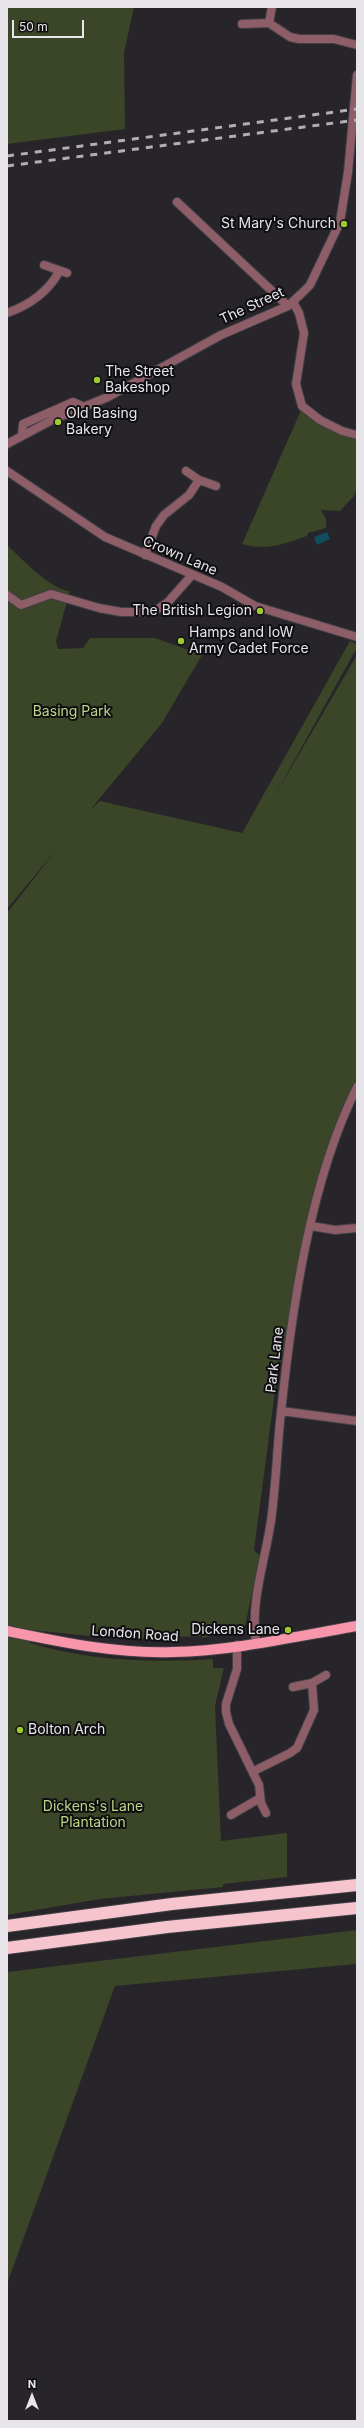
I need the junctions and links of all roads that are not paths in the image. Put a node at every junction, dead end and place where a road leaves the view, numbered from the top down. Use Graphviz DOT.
graph roads {
  1 [pos="272,7"];
  2 [pos="269,23"];
  3 [pos="242,24"];
  4 [pos="357,45"];
  5 [pos="357,75"];
  6 [pos="177,202"];
  7 [pos="44,264"];
  8 [pos="291,304"];
  9 [pos="7,313"];
  10 [pos="357,435"];
  11 [pos="7,444"];
  12 [pos="7,471"];
  13 [pos="186,471"];
  14 [pos="198,480"];
  15 [pos="216,486"];
  16 [pos="145,555"];
  17 [pos="192,575"];
  18 [pos="7,595"];
  19 [pos="357,637"];
  20 [pos="357,1087"];
  21 [pos="310,1226"];
  22 [pos="357,1228"];
  23 [pos="281,1411"];
  24 [pos="357,1421"];
  25 [pos="357,1626"];
  26 [pos="7,1631"];
  27 [pos="256,1643"];
  28 [pos="237,1646"];
  29 [pos="326,1675"];
  30 [pos="312,1683"];
  31 [pos="293,1687"];
  32 [pos="254,1771"];
  33 [pos="260,1798"];
  34 [pos="266,1813"];
  35 [pos="231,1815"];
  36 [pos="357,1885"];
  37 [pos="357,1908"];
  38 [pos="7,1926"];
  39 [pos="7,1948"];
  1 -- 2 [label="street"];
  2 -- 3 [label="street"];
  2 -- 4 [label="street"];
  5 -- 8 [label="street, The Street"];
  6 -- 8 [label="street"];
  7 -- 9 [label="street"];
  8 -- 10 [label="street"];
  8 -- 11 [label="street, The Street"];
  12 -- 16 [label="street, Crown Lane"];
  13 -- 14 [label="street"];
  14 -- 15 [label="street"];
  14 -- 16 [label="street"];
  16 -- 17 [label="street, Crown Lane"];
  17 -- 18 [label="street"];
  17 -- 19 [label="street, Crown Lane"];
  20 -- 21 [label="street, Park Lane"];
  21 -- 22 [label="street"];
  21 -- 23 [label="street, Park Lane"];
  23 -- 24 [label="street"];
  23 -- 27 [label="street, Park Lane"];
  25 -- 27 [label="main road, London Road"];
  26 -- 28 [label="main road, London Road"];
  27 -- 28 [label="main road, London Road"];
  28 -- 32 [label="street"];
  29 -- 30 [label="street"];
  30 -- 31 [label="street"];
  30 -- 32 [label="street"];
  32 -- 33 [label="street"];
  33 -- 34 [label="street"];
  33 -- 35 [label="street"];
  36 -- 38 [label="highway"];
  37 -- 39 [label="highway"];
}
